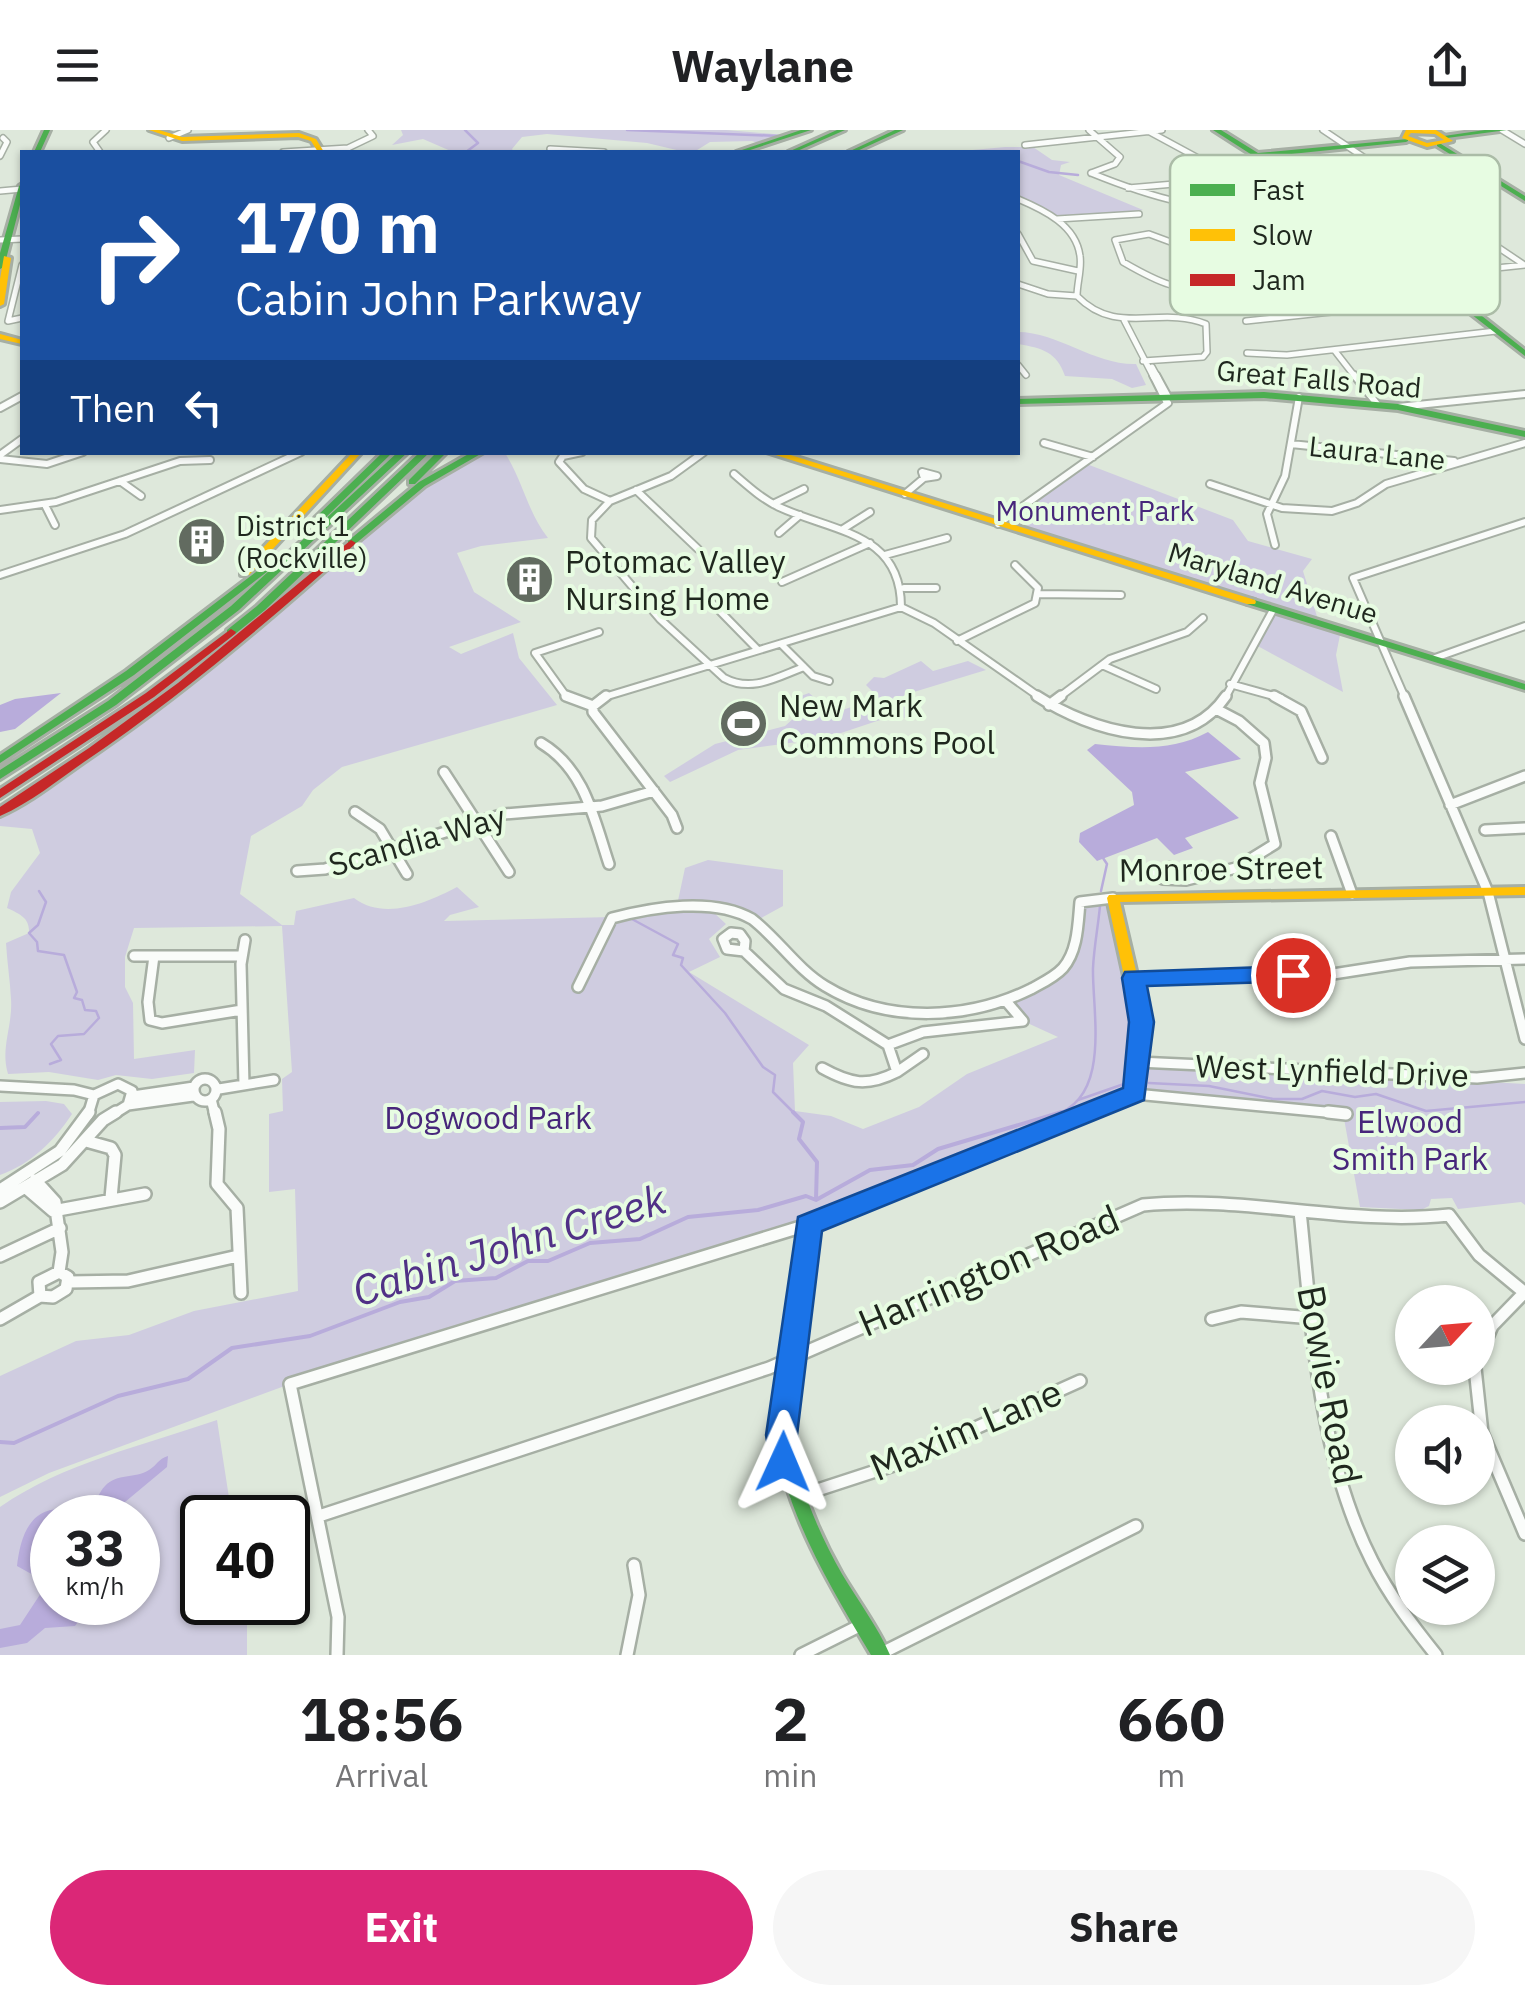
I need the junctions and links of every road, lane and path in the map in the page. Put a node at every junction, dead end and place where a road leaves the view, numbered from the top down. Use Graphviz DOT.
graph roads {
  1 [pos="106,130"];
  2 [pos="152,130"];
  3 [pos="188,130"];
  4 [pos="368,130"];
  5 [pos="808,130"];
  6 [pos="842,130"];
  7 [pos="859,130"];
  8 [pos="879,130"];
  9 [pos="888,130"];
  10 [pos="900,130"];
  11 [pos="1089,130"];
  12 [pos="1162,130"];
  13 [pos="1216,130"];
  14 [pos="1324,130"];
  15 [pos="1503,130"];
  16 [pos="1150,132"];
  17 [pos="1412,133"];
  18 [pos="3,138"];
  19 [pos="170,138"];
  20 [pos="1099,138"];
  21 [pos="1443,141"];
  22 [pos="1054,143"];
  23 [pos="1525,144"];
  24 [pos="1026,145"];
  25 [pos="1347,146"];
  26 [pos="550,149"];
  27 [pos="99,150"];
  28 [pos="320,150"];
  29 [pos="326,150"];
  30 [pos="568,150"];
  31 [pos="745,150"];
  32 [pos="796,150"];
  33 [pos="824,150"];
  34 [pos="825,150"];
  35 [pos="854,150"];
  36 [pos="855,150"];
  37 [pos="1062,150"];
  38 [pos="1188,155"];
  39 [pos="1257,155"];
  40 [pos="1268,155"];
  41 [pos="1360,155"];
  42 [pos="1462,155"];
  43 [pos="0,156"];
  44 [pos="1500,182"];
  45 [pos="1170,185"];
  46 [pos="1127,188"];
  47 [pos="20,194"];
  48 [pos="1170,199"];
  49 [pos="1525,200"];
  50 [pos="1020,201"];
  51 [pos="1139,214"];
  52 [pos="1057,219"];
  53 [pos="1020,237"];
  54 [pos="1170,241"];
  55 [pos="4,243"];
  56 [pos="1500,248"];
  57 [pos="1525,265"];
  58 [pos="0,267"];
  59 [pos="1500,268"];
  60 [pos="20,270"];
  61 [pos="1078,271"];
  62 [pos="1020,285"];
  63 [pos="1170,287"];
  64 [pos="1077,296"];
  65 [pos="0,304"];
  66 [pos="1309,315"];
  67 [pos="1475,315"];
  68 [pos="1128,320"];
  69 [pos="1246,322"];
  70 [pos="3,329"];
  71 [pos="1496,331"];
  72 [pos="1335,351"];
  73 [pos="1247,353"];
  74 [pos="1525,354"];
  75 [pos="1146,361"];
  76 [pos="1020,366"];
  77 [pos="1026,374"];
  78 [pos="1525,394"];
  79 [pos="1164,397"];
  80 [pos="1299,398"];
  81 [pos="1020,402"];
  82 [pos="1377,404"];
  83 [pos="1398,406"];
  84 [pos="1525,434"];
  85 [pos="20,441"];
  86 [pos="1044,443"];
  87 [pos="1525,443"];
  88 [pos="1292,444"];
  89 [pos="73,455"];
  90 [pos="296,455"];
  91 [pos="355,455"];
  92 [pos="386,455"];
  93 [pos="401,455"];
  94 [pos="423,455"];
  95 [pos="439,455"];
  96 [pos="473,455"];
  97 [pos="567,455"];
  98 [pos="700,455"];
  99 [pos="780,455"];
  100 [pos="0,457"];
  101 [pos="1093,457"];
  102 [pos="210,460"];
  103 [pos="1462,461"];
  104 [pos="734,474"];
  105 [pos="924,478"];
  106 [pos="120,482"];
  107 [pos="1210,484"];
  108 [pos="636,490"];
  109 [pos="804,490"];
  110 [pos="905,494"];
  111 [pos="141,496"];
  112 [pos="610,501"];
  113 [pos="773,504"];
  114 [pos="45,505"];
  115 [pos="1271,505"];
  116 [pos="0,510"];
  117 [pos="870,512"];
  118 [pos="800,516"];
  119 [pos="1525,522"];
  120 [pos="998,524"];
  121 [pos="55,526"];
  122 [pos="843,529"];
  123 [pos="779,533"];
  124 [pos="946,538"];
  125 [pos="870,543"];
  126 [pos="1275,545"];
  127 [pos="698,549"];
  128 [pos="338,556"];
  129 [pos="885,556"];
  130 [pos="1015,565"];
  131 [pos="0,575"];
  132 [pos="782,582"];
  133 [pos="904,588"];
  134 [pos="936,588"];
  135 [pos="1038,594"];
  136 [pos="1120,595"];
  137 [pos="713,604"];
  138 [pos="900,606"];
  139 [pos="1274,610"];
  140 [pos="1203,618"];
  141 [pos="1525,626"];
  142 [pos="190,629"];
  143 [pos="599,632"];
  144 [pos="957,641"];
  145 [pos="1380,642"];
  146 [pos="781,644"];
  147 [pos="758,650"];
  148 [pos="1435,658"];
  149 [pos="708,665"];
  150 [pos="1102,665"];
  151 [pos="1390,666"];
  152 [pos="804,667"];
  153 [pos="829,681"];
  154 [pos="1230,684"];
  155 [pos="1525,687"];
  156 [pos="1156,689"];
  157 [pos="1050,704"];
  158 [pos="593,706"];
  159 [pos="1216,709"];
  160 [pos="541,743"];
  161 [pos="1322,758"];
  162 [pos="0,760"];
  163 [pos="444,772"];
  164 [pos="0,776"];
  165 [pos="1525,776"];
  166 [pos="654,790"];
  167 [pos="0,794"];
  168 [pos="1450,804"];
  169 [pos="588,808"];
  170 [pos="0,812"];
  171 [pos="355,812"];
  172 [pos="476,822"];
  173 [pos="677,828"];
  174 [pos="1525,828"];
  175 [pos="1485,830"];
  176 [pos="1331,836"];
  177 [pos="392,848"];
  178 [pos="609,864"];
  179 [pos="298,871"];
  180 [pos="509,872"];
  181 [pos="407,874"];
  182 [pos="1187,881"];
  183 [pos="1525,891"];
  184 [pos="1488,892"];
  185 [pos="1352,894"];
  186 [pos="1114,898"];
  187 [pos="245,940"];
  188 [pos="744,950"];
  189 [pos="134,956"];
  190 [pos="154,956"];
  191 [pos="242,956"];
  192 [pos="1525,959"];
  193 [pos="1503,960"];
  194 [pos="1134,978"];
  195 [pos="578,987"];
  196 [pos="1006,1001"];
  197 [pos="242,1010"];
  198 [pos="913,1012"];
  199 [pos="926,1014"];
  200 [pos="918,1034"];
  201 [pos="1525,1039"];
  202 [pos="888,1044"];
  203 [pos="923,1054"];
  204 [pos="1138,1062"];
  205 [pos="822,1068"];
  206 [pos="896,1072"];
  207 [pos="1525,1073"];
  208 [pos="274,1080"];
  209 [pos="244,1084"];
  210 [pos="0,1086"];
  211 [pos="193,1092"];
  212 [pos="215,1094"];
  213 [pos="1135,1094"];
  214 [pos="94,1095"];
  215 [pos="130,1100"];
  216 [pos="1346,1114"];
  217 [pos="86,1141"];
  218 [pos="28,1181"];
  219 [pos="0,1190"];
  220 [pos="145,1194"];
  221 [pos="110,1198"];
  222 [pos="0,1202"];
  223 [pos="1300,1210"];
  224 [pos="54,1211"];
  225 [pos="808,1225"];
  226 [pos="60,1228"];
  227 [pos="0,1256"];
  228 [pos="238,1256"];
  229 [pos="59,1272"];
  230 [pos="69,1282"];
  231 [pos="241,1293"];
  232 [pos="1525,1293"];
  233 [pos="40,1296"];
  234 [pos="1313,1318"];
  235 [pos="0,1319"];
  236 [pos="1212,1319"];
  237 [pos="1495,1323"];
  238 [pos="791,1357"];
  239 [pos="1080,1381"];
  240 [pos="1476,1385"];
  241 [pos="794,1497"];
  242 [pos="319,1516"];
  243 [pos="1136,1526"];
  244 [pos="1525,1534"];
  245 [pos="634,1564"];
  246 [pos="863,1624"];
  247 [pos="336,1655"];
  248 [pos="627,1655"];
  249 [pos="802,1655"];
  250 [pos="881,1655"];
  251 [pos="1436,1655"];
  1 -- 27 [label="street"];
  2 -- 19 [label="main road"];
  3 -- 19 [label="street"];
  4 -- 29 [label="street"];
  5 -- 31 [label="main road"];
  6 -- 32 [label="main road"];
  7 -- 33 [label="main road"];
  8 -- 34 [label="main road"];
  9 -- 35 [label="main road"];
  10 -- 36 [label="main road"];
  11 -- 20 [label="street"];
  12 -- 16 [label="street"];
  13 -- 39 [label="main road"];
  14 -- 25 [label="street"];
  15 -- 21 [label="main road"];
  15 -- 23 [label="street"];
  16 -- 20 [label="street"];
  16 -- 38 [label="street"];
  17 -- 21 [label="main road"];
  17 -- 25 [label="main road"];
  18 -- 43 [label="street"];
  19 -- 28 [label="main road"];
  20 -- 22 [label="street"];
  20 -- 46 [label="street"];
  21 -- 42 [label="main road"];
  22 -- 24 [label="street"];
  22 -- 37 [label="street"];
  25 -- 40 [label="main road"];
  25 -- 41 [label="street"];
  26 -- 30 [label="street"];
  44 -- 49 [label="main road"];
  45 -- 46 [label="street"];
  46 -- 48 [label="street"];
  47 -- 55 [label="main road"];
  50 -- 52 [label="street"];
  51 -- 52 [label="street"];
  52 -- 61 [label="street"];
  53 -- 61 [label="street"];
  54 -- 63 [label="street"];
  55 -- 58 [label="main road"];
  55 -- 65 [label="main road"];
  56 -- 57 [label="street"];
  57 -- 59 [label="street"];
  60 -- 70 [label="street"];
  61 -- 64 [label="street"];
  62 -- 64 [label="street"];
  64 -- 68 [label="street"];
  66 -- 69 [label="street"];
  67 -- 71 [label="main road"];
  68 -- 75 [label="street"];
  68 -- 75 [label="street"];
  71 -- 72 [label="street"];
  71 -- 74 [label="main road"];
  72 -- 73 [label="street"];
  72 -- 82 [label="street"];
  75 -- 79 [label="street"];
  76 -- 77 [label="street"];
  78 -- 83 [label="street"];
  79 -- 80 [label="main road, Great Falls Road"];
  79 -- 81 [label="main road, Great Falls Road"];
  79 -- 101 [label="street"];
  80 -- 82 [label="main road, Great Falls Road"];
  80 -- 88 [label="street"];
  82 -- 83 [label="main road, Great Falls Road"];
  83 -- 84 [label="main road, Great Falls Road"];
  85 -- 100 [label="street"];
  86 -- 101 [label="street"];
  87 -- 103 [label="street"];
  88 -- 103 [label="street, Laura Lane"];
  88 -- 115 [label="street"];
  89 -- 100 [label="street"];
  90 -- 131 [label="street"];
  91 -- 142 [label="main road"];
  92 -- 142 [label="main road"];
  93 -- 164 [label="main road"];
  94 -- 167 [label="main road"];
  95 -- 128 [label="main road"];
  96 -- 128 [label="main road"];
  97 -- 112 [label="street"];
  98 -- 108 [label="street"];
  99 -- 110 [label="main road, Maryland Avenue"];
  101 -- 120 [label="street"];
  102 -- 106 [label="street"];
  103 -- 115 [label="street"];
  104 -- 113 [label="street"];
  105 -- 110 [label="street"];
  106 -- 111 [label="street"];
  106 -- 114 [label="street"];
  107 -- 115 [label="street"];
  108 -- 112 [label="street"];
  108 -- 127 [label="street"];
  109 -- 113 [label="street"];
  110 -- 120 [label="main road, Maryland Avenue"];
  112 -- 149 [label="street"];
  113 -- 118 [label="street"];
  114 -- 116 [label="street"];
  114 -- 121 [label="street"];
  115 -- 126 [label="street"];
  117 -- 122 [label="street"];
  118 -- 122 [label="street"];
  118 -- 123 [label="street"];
  119 -- 145 [label="street"];
  120 -- 139 [label="main road, Maryland Avenue"];
  122 -- 125 [label="street"];
  124 -- 129 [label="street"];
  125 -- 129 [label="street"];
  125 -- 132 [label="street"];
  128 -- 170 [label="main road"];
  129 -- 133 [label="street"];
  130 -- 135 [label="street"];
  133 -- 134 [label="street"];
  133 -- 138 [label="street"];
  135 -- 136 [label="street"];
  135 -- 144 [label="street"];
  137 -- 147 [label="street"];
  138 -- 144 [label="street"];
  138 -- 146 [label="street"];
  139 -- 145 [label="main road, Maryland Avenue"];
  139 -- 154 [label="street"];
  140 -- 150 [label="street"];
  141 -- 148 [label="street"];
  142 -- 162 [label="main road"];
  143 -- 158 [label="street"];
  144 -- 157 [label="street"];
  145 -- 148 [label="main road, Maryland Avenue"];
  145 -- 151 [label="street"];
  146 -- 147 [label="street"];
  146 -- 152 [label="street"];
  147 -- 149 [label="street"];
  148 -- 155 [label="main road, Maryland Avenue"];
  149 -- 152 [label="street"];
  149 -- 158 [label="street"];
  150 -- 156 [label="street"];
  150 -- 157 [label="street"];
  151 -- 168 [label="street"];
  152 -- 153 [label="street"];
  154 -- 159 [label="street"];
  154 -- 161 [label="street"];
  157 -- 159 [label="street"];
  158 -- 166 [label="street"];
  159 -- 182 [label="street"];
  160 -- 169 [label="street"];
  163 -- 172 [label="street"];
  165 -- 168 [label="street"];
  166 -- 169 [label="street, Scandia Way"];
  166 -- 173 [label="street"];
  168 -- 184 [label="street"];
  169 -- 172 [label="street, Scandia Way"];
  169 -- 178 [label="street"];
  171 -- 177 [label="street"];
  172 -- 177 [label="street, Scandia Way"];
  172 -- 180 [label="street"];
  174 -- 175 [label="street"];
  176 -- 185 [label="street"];
  177 -- 179 [label="street, Scandia Way"];
  177 -- 181 [label="street"];
  183 -- 184 [label="main road, Monroe Street"];
  184 -- 185 [label="main road, Monroe Street"];
  184 -- 193 [label="street"];
  185 -- 186 [label="main road, Monroe Street"];
  186 -- 194 [label="main road"];
  186 -- 196 [label="street, Monroe Street"];
  187 -- 191 [label="street"];
  188 -- 202 [label="street"];
  189 -- 190 [label="street"];
  190 -- 191 [label="street"];
  190 -- 197 [label="street"];
  191 -- 197 [label="street"];
  192 -- 193 [label="street"];
  193 -- 194 [label="street"];
  193 -- 201 [label="street"];
  194 -- 204 [label="main road"];
  195 -- 198 [label="street, Monroe Street"];
  196 -- 199 [label="street, Monroe Street"];
  196 -- 200 [label="street"];
  197 -- 209 [label="street"];
  198 -- 199 [label="street, Monroe Street"];
  198 -- 200 [label="street"];
  199 -- 200 [label="street"];
  200 -- 202 [label="street"];
  202 -- 206 [label="street"];
  203 -- 206 [label="street"];
  204 -- 207 [label="street, West Lynfield Drive"];
  204 -- 213 [label="main road"];
  205 -- 206 [label="street"];
  208 -- 209 [label="street"];
  209 -- 212 [label="street"];
  210 -- 214 [label="street"];
  211 -- 212 [label="street"];
  211 -- 212 [label="street"];
  211 -- 215 [label="street"];
  212 -- 228 [label="street"];
  213 -- 216 [label="street"];
  213 -- 225 [label="main road"];
  214 -- 215 [label="street"];
  214 -- 218 [label="street"];
  215 -- 217 [label="street"];
  217 -- 218 [label="street"];
  217 -- 221 [label="street"];
  218 -- 219 [label="street"];
  218 -- 222 [label="street"];
  218 -- 224 [label="street"];
  220 -- 221 [label="street"];
  221 -- 224 [label="street"];
  223 -- 232 [label="street, Harrington Road"];
  223 -- 234 [label="street, Bowie Road"];
  223 -- 238 [label="street, Harrington Road"];
  224 -- 226 [label="street"];
  225 -- 238 [label="main road"];
  225 -- 242 [label="street"];
  226 -- 227 [label="street"];
  226 -- 229 [label="street"];
  228 -- 230 [label="street"];
  228 -- 231 [label="street"];
  229 -- 230 [label="street"];
  229 -- 233 [label="street"];
  230 -- 233 [label="street"];
  232 -- 237 [label="street"];
  233 -- 235 [label="street"];
  234 -- 236 [label="street"];
  234 -- 251 [label="street, Bowie Road"];
  238 -- 241 [label="main road"];
  238 -- 242 [label="street, Harrington Road"];
  239 -- 241 [label="street, Maxim Lane"];
  240 -- 244 [label="street"];
  241 -- 246 [label="main road"];
  242 -- 247 [label="street"];
  243 -- 250 [label="street"];
  245 -- 248 [label="street"];
  246 -- 249 [label="street"];
  246 -- 250 [label="main road"];
}
